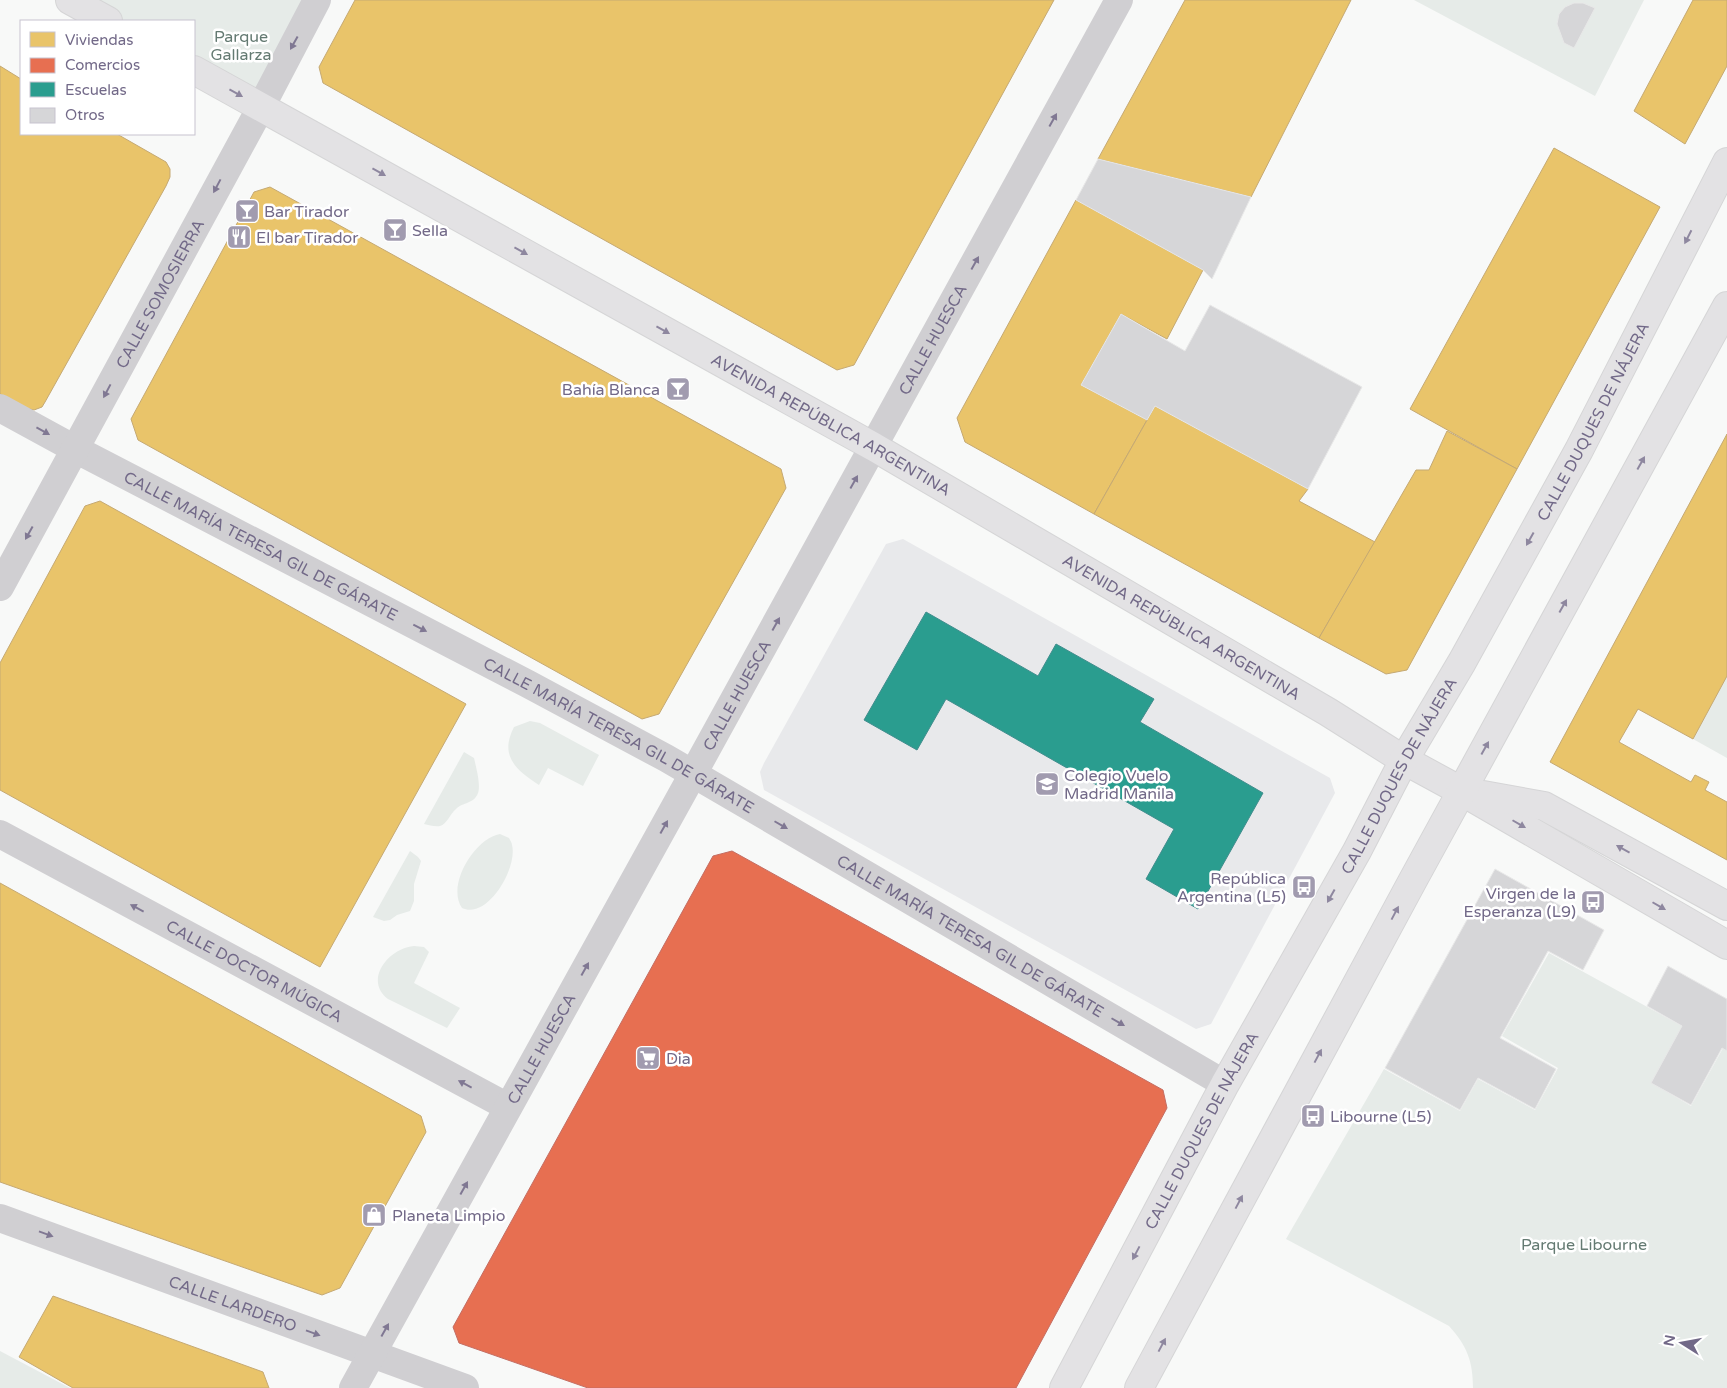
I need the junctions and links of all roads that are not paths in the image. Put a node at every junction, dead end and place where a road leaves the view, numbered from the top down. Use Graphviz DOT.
graph roads {
  1 [pos="70,0"];
  2 [pos="317,0"];
  3 [pos="1118,0"];
  4 [pos="106,20"];
  5 [pos="195,71"];
  6 [pos="261,107"];
  7 [pos="1727,162"];
  8 [pos="1727,306"];
  9 [pos="0,408"];
  10 [pos="874,447"];
  11 [pos="75,449"];
  12 [pos="0,587"];
  13 [pos="1404,760"];
  14 [pos="693,774"];
  15 [pos="1461,791"];
  16 [pos="0,834"];
  17 [pos="1727,906"];
  18 [pos="1727,945"];
  19 [pos="1225,1084"];
  20 [pos="508,1107"];
  21 [pos="0,1218"];
  22 [pos="372,1354"];
  23 [pos="353,1388"];
  24 [pos="465,1388"];
  25 [pos="1064,1388"];
  26 [pos="1139,1388"];
  1 -- 4 [label="main road"];
  2 -- 6 [label="street, CALLE SOMOSIERRA, one-way"];
  10 -- 3 [label="street, CALLE HUESCA, one-way"];
  5 -- 6 [label="main road, AVENIDA REPÚBLICA ARGENTINA, one-way"];
  6 -- 10 [label="main road, AVENIDA REPÚBLICA ARGENTINA, one-way"];
  6 -- 11 [label="street, CALLE SOMOSIERRA, one-way"];
  7 -- 13 [label="main road, CALLE DUQUES DE NÁJERA, one-way"];
  15 -- 8 [label="main road, one-way"];
  9 -- 11 [label="street, CALLE MARÍA TERESA GIL DE GÁRATE, one-way"];
  10 -- 13 [label="main road, AVENIDA REPÚBLICA ARGENTINA"];
  14 -- 10 [label="street, CALLE HUESCA, one-way"];
  11 -- 12 [label="street, CALLE SOMOSIERRA, one-way"];
  11 -- 14 [label="street, CALLE MARÍA TERESA GIL DE GÁRATE, one-way"];
  13 -- 15 [label="main road, AVENIDA REPÚBLICA ARGENTINA"];
  13 -- 19 [label="main road, CALLE DUQUES DE NÁJERA, one-way"];
  14 -- 19 [label="street, CALLE MARÍA TERESA GIL DE GÁRATE, one-way"];
  20 -- 14 [label="street, CALLE HUESCA, one-way"];
  17 -- 15 [label="main road, AVENIDA REPÚBLICA ARGENTINA, one-way"];
  15 -- 18 [label="main road, AVENIDA REPÚBLICA ARGENTINA, one-way"];
  26 -- 15 [label="main road, one-way"];
  20 -- 16 [label="street, CALLE DOCTOR MÚGICA, one-way"];
  19 -- 25 [label="main road, CALLE DUQUES DE NÁJERA, one-way"];
  22 -- 20 [label="street, CALLE HUESCA, one-way"];
  21 -- 22 [label="street, CALLE LARDERO, one-way"];
  22 -- 23 [label="street, CALLE HUESCA"];
  22 -- 24 [label="street, CALLE LARDERO"];
}
